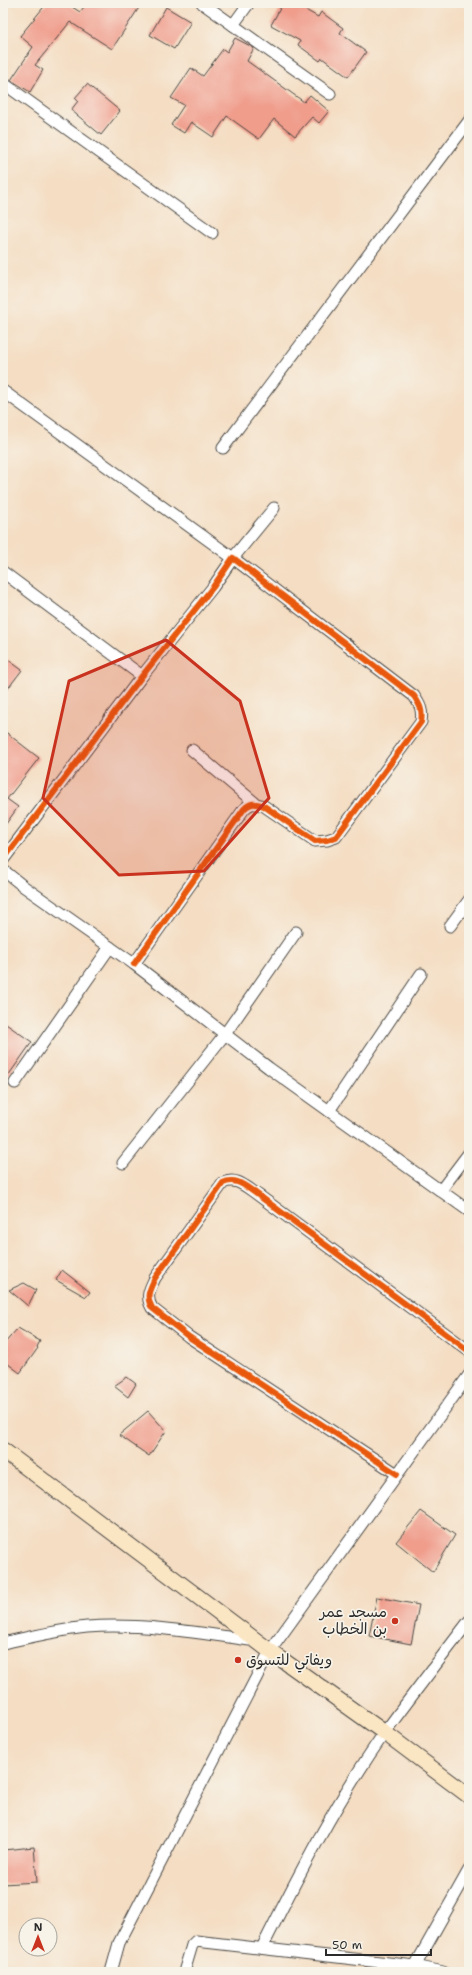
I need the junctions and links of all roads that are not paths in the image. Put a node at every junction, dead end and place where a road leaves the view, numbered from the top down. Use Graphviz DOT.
graph roads {
  1 [pos="202,3"];
  2 [pos="249,3"];
  3 [pos="233,25"];
  4 [pos="3,83"];
  5 [pos="330,94"];
  6 [pos="469,121"];
  7 [pos="212,233"];
  8 [pos="3,391"];
  9 [pos="223,448"];
  10 [pos="274,508"];
  11 [pos="233,558"];
  12 [pos="3,572"];
  13 [pos="142,676"];
  14 [pos="192,750"];
  15 [pos="255,803"];
  16 [pos="3,860"];
  17 [pos="3,870"];
  18 [pos="469,900"];
  19 [pos="450,926"];
  20 [pos="296,932"];
  21 [pos="110,947"];
  22 [pos="134,964"];
  23 [pos="421,974"];
  24 [pos="225,1034"];
  25 [pos="15,1083"];
  26 [pos="329,1110"];
  27 [pos="469,1153"];
  28 [pos="123,1163"];
  29 [pos="440,1190"];
  30 [pos="469,1211"];
  31 [pos="469,1351"];
  32 [pos="469,1375"];
  33 [pos="3,1450"];
  34 [pos="397,1474"];
  35 [pos="469,1621"];
  36 [pos="3,1643"];
  37 [pos="265,1646"];
  38 [pos="385,1733"];
  39 [pos="469,1796"];
  40 [pos="469,1870"];
  41 [pos="262,1948"];
  42 [pos="415,1966"];
  43 [pos="111,1972"];
  44 [pos="184,1972"];
  45 [pos="443,1972"];
  1 -- 3 [label="street"];
  2 -- 3 [label="street"];
  3 -- 5 [label="street"];
  4 -- 7 [label="street"];
  6 -- 9 [label="street"];
  8 -- 11 [label="street"];
  10 -- 11 [label="street"];
  11 -- 13 [label="street"];
  11 -- 15 [label="street"];
  12 -- 13 [label="street"];
  13 -- 16 [label="street"];
  14 -- 15 [label="street"];
  15 -- 22 [label="street"];
  17 -- 21 [label="street"];
  18 -- 19 [label="street"];
  20 -- 24 [label="street"];
  21 -- 22 [label="street"];
  21 -- 25 [label="street"];
  22 -- 24 [label="street"];
  23 -- 26 [label="street"];
  24 -- 26 [label="street"];
  24 -- 28 [label="street"];
  26 -- 29 [label="street"];
  27 -- 29 [label="street"];
  29 -- 30 [label="street"];
  31 -- 34 [label="street"];
  32 -- 34 [label="street"];
  33 -- 37 [label="street"];
  34 -- 37 [label="street"];
  35 -- 38 [label="street"];
  36 -- 37 [label="street"];
  37 -- 38 [label="street"];
  37 -- 43 [label="street"];
  38 -- 39 [label="street"];
  38 -- 41 [label="street"];
  40 -- 42 [label="street"];
  41 -- 42 [label="street"];
  41 -- 44 [label="street"];
  42 -- 45 [label="street"];
}
